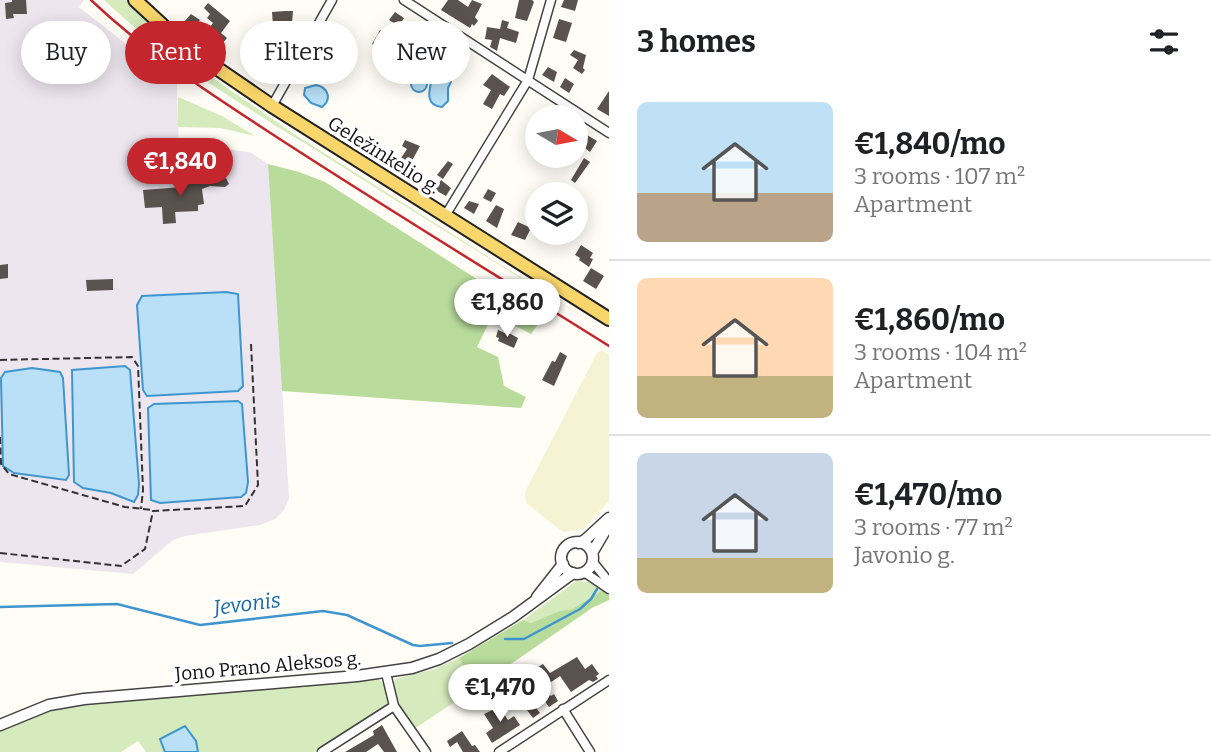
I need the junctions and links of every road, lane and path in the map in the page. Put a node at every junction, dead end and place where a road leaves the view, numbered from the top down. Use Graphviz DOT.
graph roads {
  1 [pos="135,0"];
  2 [pos="332,0"];
  3 [pos="404,0"];
  4 [pos="551,0"];
  5 [pos="144,5"];
  6 [pos="528,80"];
  7 [pos="272,106"];
  8 [pos="609,132"];
  9 [pos="445,216"];
  10 [pos="590,308"];
  11 [pos="609,314"];
  12 [pos="609,319"];
  13 [pos="609,326"];
  14 [pos="251,344"];
  15 [pos="0,360"];
  16 [pos="0,437"];
  17 [pos="141,509"];
  18 [pos="153,511"];
  19 [pos="609,517"];
  20 [pos="609,524"];
  21 [pos="579,543"];
  22 [pos="0,553"];
  23 [pos="592,557"];
  24 [pos="563,564"];
  25 [pos="578,573"];
  26 [pos="609,582"];
  27 [pos="609,589"];
  28 [pos="528,607"];
  29 [pos="386,673"];
  30 [pos="609,680"];
  31 [pos="394,706"];
  32 [pos="563,709"];
  33 [pos="0,725"];
  34 [pos="322,752"];
  35 [pos="426,752"];
  36 [pos="499,752"];
  37 [pos="590,752"];
  1 -- 5 [label="main road, Geležinkelio g."];
  2 -- 7 [label="street"];
  3 -- 6 [label="street"];
  4 -- 6 [label="street"];
  5 -- 7 [label="main road, Geležinkelio g."];
  6 -- 8 [label="street"];
  6 -- 9 [label="street"];
  7 -- 9 [label="main road, Geležinkelio g."];
  9 -- 10 [label="main road, Geležinkelio g."];
  10 -- 11 [label="street"];
  10 -- 12 [label="main road, Geležinkelio g."];
  10 -- 13 [label="street"];
  14 -- 18 [label="path"];
  15 -- 17 [label="path"];
  16 -- 17 [label="path"];
  17 -- 18 [label="path"];
  18 -- 22 [label="path"];
  19 -- 21 [label="street"];
  20 -- 23 [label="street"];
  21 -- 23 [label="street"];
  21 -- 24 [label="street"];
  23 -- 25 [label="street"];
  23 -- 26 [label="street"];
  24 -- 25 [label="street"];
  24 -- 28 [label="street, Jono Prano Aleksos g."];
  25 -- 27 [label="street"];
  25 -- 28 [label="street, Jono Prano Aleksos g."];
  28 -- 29 [label="street, Jono Prano Aleksos g."];
  29 -- 31 [label="street"];
  29 -- 33 [label="street, Jono Prano Aleksos g."];
  30 -- 32 [label="street"];
  31 -- 34 [label="street"];
  31 -- 35 [label="street"];
  32 -- 36 [label="street"];
  32 -- 37 [label="street"];
}
